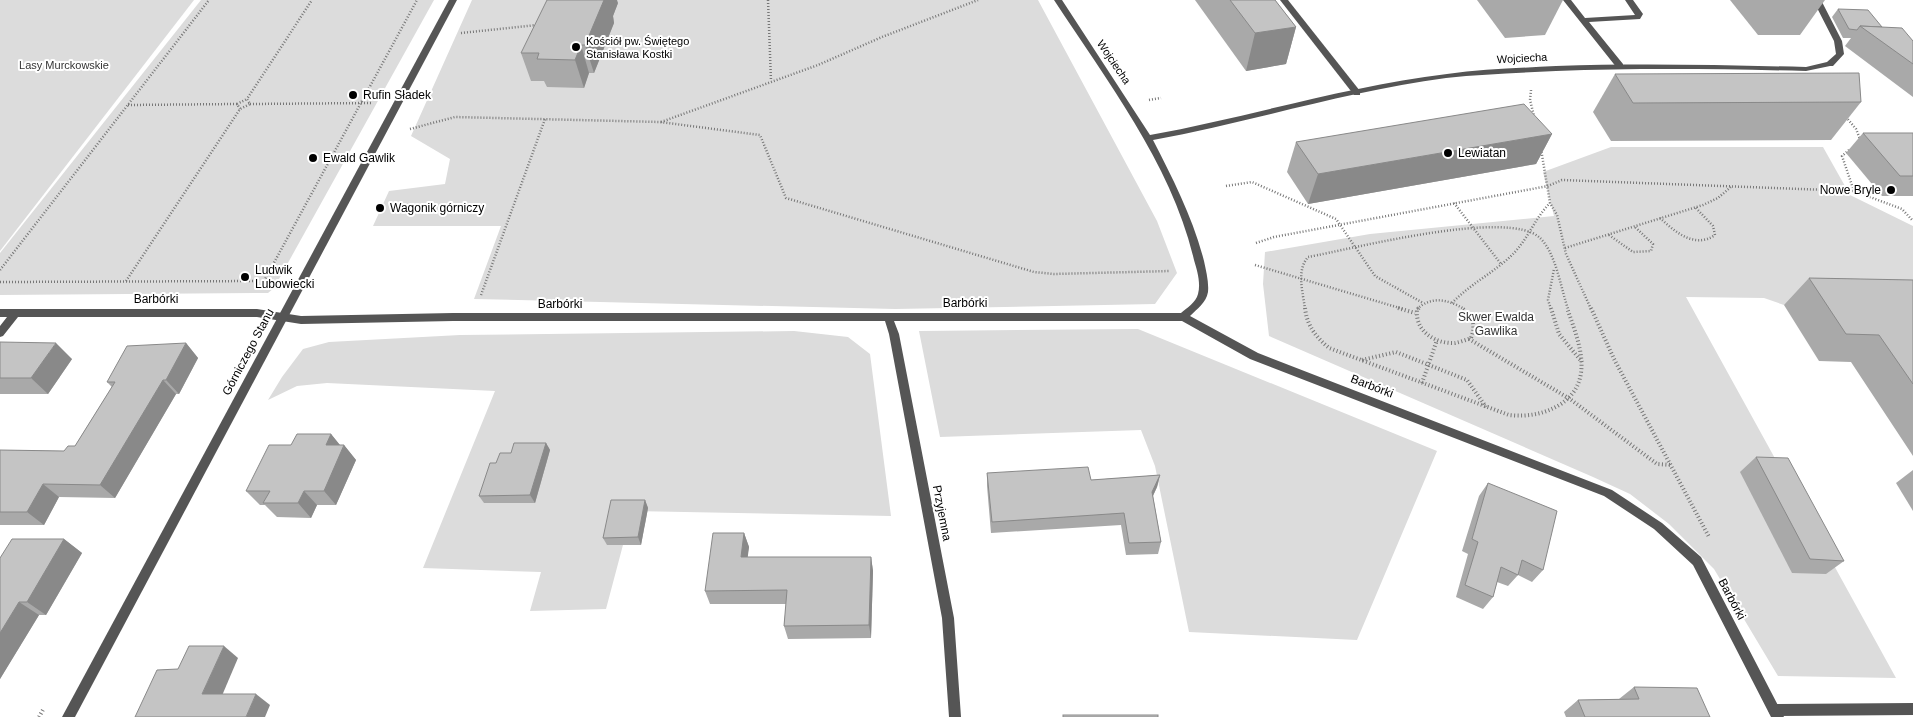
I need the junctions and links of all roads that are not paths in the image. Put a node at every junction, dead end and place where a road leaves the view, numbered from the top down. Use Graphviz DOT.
graph roads {
  1 [pos="453,0"];
  2 [pos="1058,0"];
  3 [pos="1284,0"];
  4 [pos="1567,0"];
  5 [pos="1629,0"];
  6 [pos="1817,0"];
  7 [pos="1583,20"];
  8 [pos="1620,66"];
  9 [pos="1357,93"];
  10 [pos="1148,138"];
  11 [pos="0,313"];
  12 [pos="15,313"];
  13 [pos="888,316"];
  14 [pos="282,317"];
  15 [pos="1183,317"];
  16 [pos="0,333"];
  17 [pos="1913,710"];
  18 [pos="1776,713"];
  19 [pos="68,717"];
  20 [pos="954,717"];
  1 -- 14 [label="street, Górniczego Stanu"];
  2 -- 10 [label="street, Wojciecha"];
  3 -- 9 [label="street"];
  4 -- 7 [label="street"];
  5 -- 7 [label="street"];
  6 -- 8 [label="street, Wojciecha"];
  7 -- 8 [label="street"];
  8 -- 9 [label="street, Wojciecha"];
  9 -- 10 [label="street, Wojciecha"];
  10 -- 15 [label="street, Wojciecha"];
  11 -- 12 [label="street, Barbórki"];
  12 -- 14 [label="street, Barbórki"];
  12 -- 16 [label="street"];
  13 -- 14 [label="street, Barbórki"];
  13 -- 15 [label="street, Barbórki"];
  13 -- 20 [label="street, Przyjemna"];
  14 -- 19 [label="street, Górniczego Stanu"];
  15 -- 18 [label="street, Barbórki"];
  17 -- 18 [label="street"];
}
